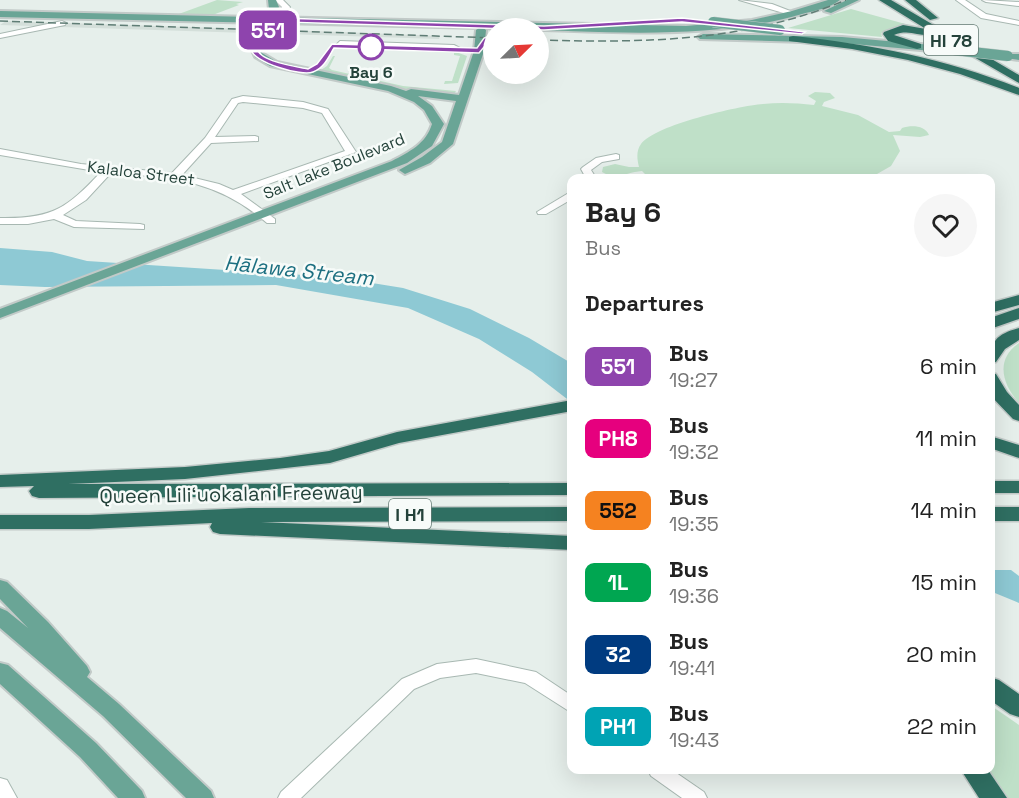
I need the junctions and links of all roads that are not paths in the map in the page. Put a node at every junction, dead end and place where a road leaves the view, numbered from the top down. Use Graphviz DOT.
graph roads {
  1 [pos="272,0"];
  2 [pos="279,0"];
  3 [pos="743,0"];
  4 [pos="836,0"];
  5 [pos="855,0"];
  6 [pos="884,0"];
  7 [pos="910,0"];
  8 [pos="960,0"];
  9 [pos="986,0"];
  10 [pos="1019,4"];
  11 [pos="777,8"];
  12 [pos="814,8"];
  13 [pos="286,9"];
  14 [pos="0,15"];
  15 [pos="791,17"];
  16 [pos="234,18"];
  17 [pos="126,19"];
  18 [pos="330,21"];
  19 [pos="761,21"];
  20 [pos="215,22"];
  21 [pos="279,22"];
  22 [pos="62,23"];
  23 [pos="1019,23"];
  24 [pos="412,24"];
  25 [pos="469,25"];
  26 [pos="483,26"];
  27 [pos="549,29"];
  28 [pos="481,30"];
  29 [pos="549,30"];
  30 [pos="549,31"];
  31 [pos="264,34"];
  32 [pos="591,34"];
  33 [pos="0,36"];
  34 [pos="793,39"];
  35 [pos="343,44"];
  36 [pos="483,44"];
  37 [pos="916,46"];
  38 [pos="480,47"];
  39 [pos="965,48"];
  40 [pos="954,50"];
  41 [pos="1014,57"];
  42 [pos="1019,70"];
  43 [pos="1019,80"];
  44 [pos="391,88"];
  45 [pos="1019,92"];
  46 [pos="464,99"];
  47 [pos="207,140"];
  48 [pos="255,140"];
  49 [pos="0,152"];
  50 [pos="616,157"];
  51 [pos="109,170"];
  52 [pos="589,174"];
  53 [pos="176,175"];
  54 [pos="231,194"];
  55 [pos="567,197"];
  56 [pos="542,212"];
  57 [pos="54,215"];
  58 [pos="267,218"];
  59 [pos="0,221"];
  60 [pos="140,227"];
  61 [pos="1019,300"];
  62 [pos="995,307"];
  63 [pos="1019,313"];
  64 [pos="0,314"];
  65 [pos="995,322"];
  66 [pos="0,325"];
  67 [pos="1019,333"];
  68 [pos="995,351"];
  69 [pos="995,387"];
  70 [pos="567,403"];
  71 [pos="1019,415"];
  72 [pos="995,444"];
  73 [pos="1019,452"];
  74 [pos="0,481"];
  75 [pos="995,487"];
  76 [pos="1019,487"];
  77 [pos="567,489"];
  78 [pos="0,491"];
  79 [pos="567,514"];
  80 [pos="995,514"];
  81 [pos="1019,514"];
  82 [pos="0,522"];
  83 [pos="89,522"];
  84 [pos="567,543"];
  85 [pos="0,587"];
  86 [pos="0,616"];
  87 [pos="0,671"];
  88 [pos="995,690"];
  89 [pos="567,703"];
  90 [pos="1019,707"];
  91 [pos="111,710"];
  92 [pos="664,774"];
  93 [pos="977,774"];
  94 [pos="0,786"];
  95 [pos="7,798"];
  96 [pos="133,798"];
  97 [pos="202,798"];
  98 [pos="288,798"];
  99 [pos="697,798"];
  100 [pos="994,798"];
  1 -- 16 [label="main road"];
  2 -- 13 [label="street"];
  3 -- 11 [label="street"];
  4 -- 12 [label="main road"];
  5 -- 15 [label="main road"];
  6 -- 39 [label="highway, HI 78"];
  7 -- 42 [label="highway, HI 78"];
  8 -- 23 [label="street"];
  9 -- 10 [label="street"];
  11 -- 12 [label="main road"];
  11 -- 15 [label="street"];
  11 -- 19 [label="main road"];
  12 -- 15 [label="main road"];
  13 -- 18 [label="main road"];
  13 -- 21 [label="street"];
  14 -- 16 [label="main road"];
  14 -- 17 [label="main road"];
  15 -- 19 [label="main road"];
  15 -- 32 [label="main road"];
  16 -- 21 [label="main road"];
  17 -- 20 [label="main road"];
  17 -- 22 [label="main road"];
  18 -- 21 [label="main road"];
  18 -- 24 [label="main road"];
  19 -- 29 [label="main road"];
  20 -- 21 [label="main road"];
  20 -- 31 [label="main road"];
  21 -- 24 [label="main road"];
  21 -- 28 [label="main road"];
  21 -- 31 [label="main road"];
  22 -- 33 [label="street"];
  24 -- 25 [label="main road"];
  25 -- 26 [label="main road"];
  25 -- 28 [label="main road"];
  27 -- 37 [label="main road, bridge"];
  28 -- 38 [label="main road, Salt Lake Boulevard"];
  30 -- 32 [label="main road"];
  31 -- 44 [label="main road, Salt Lake Boulevard"];
  32 -- 34 [label="main road"];
  34 -- 40 [label="main road"];
  34 -- 45 [label="highway"];
  35 -- 35 [label="street"];
  36 -- 38 [label="main road"];
  37 -- 39 [label="highway"];
  37 -- 40 [label="main road"];
  38 -- 46 [label="main road, Salt Lake Boulevard"];
  39 -- 43 [label="highway, HI 78"];
  40 -- 41 [label="main road, bridge"];
  44 -- 46 [label="main road"];
  44 -- 58 [label="main road, Salt Lake Boulevard"];
  46 -- 58 [label="main road, Salt Lake Boulevard"];
  47 -- 48 [label="street"];
  47 -- 53 [label="street"];
  47 -- 54 [label="street"];
  49 -- 51 [label="street, Kalaloa Street"];
  50 -- 52 [label="street"];
  51 -- 53 [label="street, Kalaloa Street"];
  51 -- 57 [label="street"];
  53 -- 54 [label="street, Kalaloa Street"];
  54 -- 58 [label="street, Kalaloa Street"];
  55 -- 56 [label="street"];
  57 -- 59 [label="street"];
  57 -- 60 [label="street"];
  58 -- 64 [label="main road, Salt Lake Boulevard"];
  58 -- 66 [label="main road, Salt Lake Boulevard"];
  61 -- 62 [label="highway"];
  63 -- 65 [label="highway"];
  67 -- 68 [label="highway"];
  69 -- 71 [label="highway"];
  70 -- 74 [label="highway"];
  72 -- 73 [label="highway"];
  75 -- 76 [label="highway"];
  77 -- 78 [label="highway, Queen Liliʻuokalani Freeway / I H1"];
  79 -- 83 [label="highway, Queen Liliʻuokalani Freeway / I H1"];
  80 -- 81 [label="highway"];
  82 -- 83 [label="highway, Queen Liliʻuokalani Freeway / I H1"];
  83 -- 84 [label="highway"];
  85 -- 91 [label="main road"];
  86 -- 91 [label="main road"];
  87 -- 96 [label="main road"];
  88 -- 90 [label="highway"];
  89 -- 98 [label="street"];
  91 -- 97 [label="main road"];
  92 -- 99 [label="street"];
  93 -- 100 [label="highway"];
  94 -- 95 [label="street"];
}
